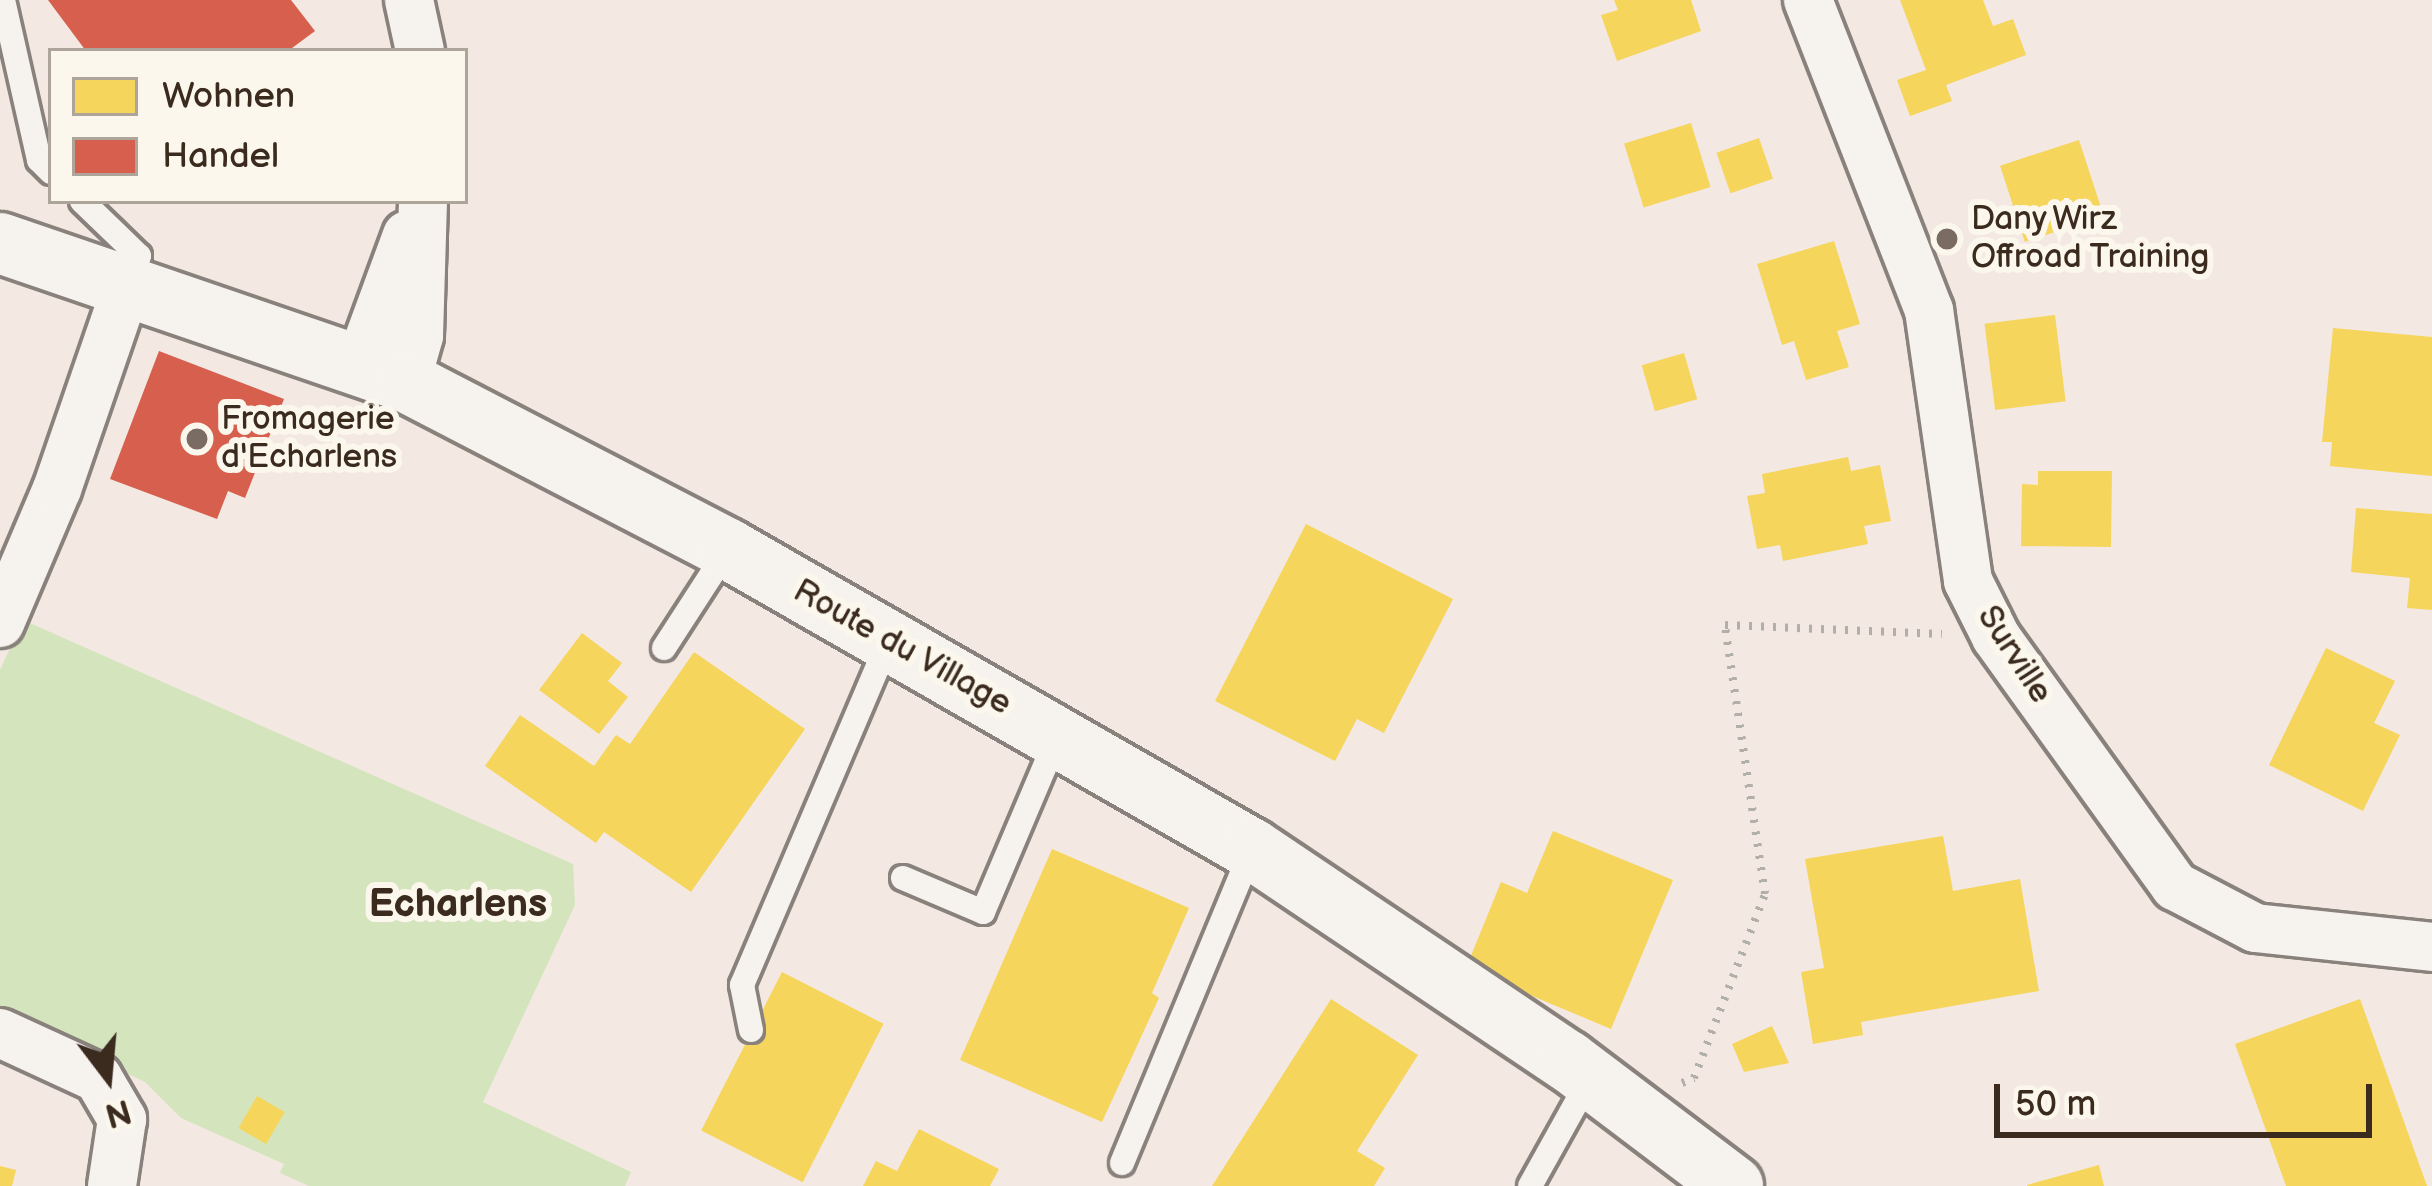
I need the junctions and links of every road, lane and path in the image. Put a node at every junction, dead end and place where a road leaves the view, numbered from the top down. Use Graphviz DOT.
graph roads {
  1 [pos="4,0"];
  2 [pos="409,0"];
  3 [pos="1808,0"];
  4 [pos="419,48"];
  5 [pos="48,169"];
  6 [pos="85,204"];
  7 [pos="419,204"];
  8 [pos="0,243"];
  9 [pos="127,286"];
  10 [pos="383,372"];
  11 [pos="728,549"];
  12 [pos="0,623"];
  13 [pos="1996,637"];
  14 [pos="889,641"];
  15 [pos="664,648"];
  16 [pos="1058,736"];
  17 [pos="1252,849"];
  18 [pos="903,878"];
  19 [pos="2432,947"];
  20 [pos="751,1030"];
  21 [pos="0,1034"];
  22 [pos="1591,1078"];
  23 [pos="1676,1085"];
  24 [pos="1122,1163"];
  25 [pos="112,1186"];
  26 [pos="1530,1186"];
  27 [pos="1733,1186"];
  1 -- 5 [label="lane"];
  2 -- 4 [label="street"];
  3 -- 13 [label="street, Surville"];
  6 -- 9 [label="lane"];
  7 -- 10 [label="street"];
  8 -- 9 [label="street, Route du Village"];
  9 -- 10 [label="street, Route du Village"];
  9 -- 12 [label="street"];
  10 -- 11 [label="street, Route du Village"];
  11 -- 14 [label="street, Route du Village"];
  11 -- 15 [label="lane"];
  13 -- 19 [label="street, Surville"];
  13 -- 23 [label="path"];
  14 -- 16 [label="street, Route du Village"];
  14 -- 20 [label="lane"];
  16 -- 17 [label="street, Route du Village"];
  16 -- 18 [label="lane"];
  17 -- 22 [label="street, Route du Village"];
  17 -- 24 [label="lane"];
  21 -- 25 [label="street"];
  22 -- 26 [label="lane"];
  22 -- 27 [label="street, Route du Village"];
}
